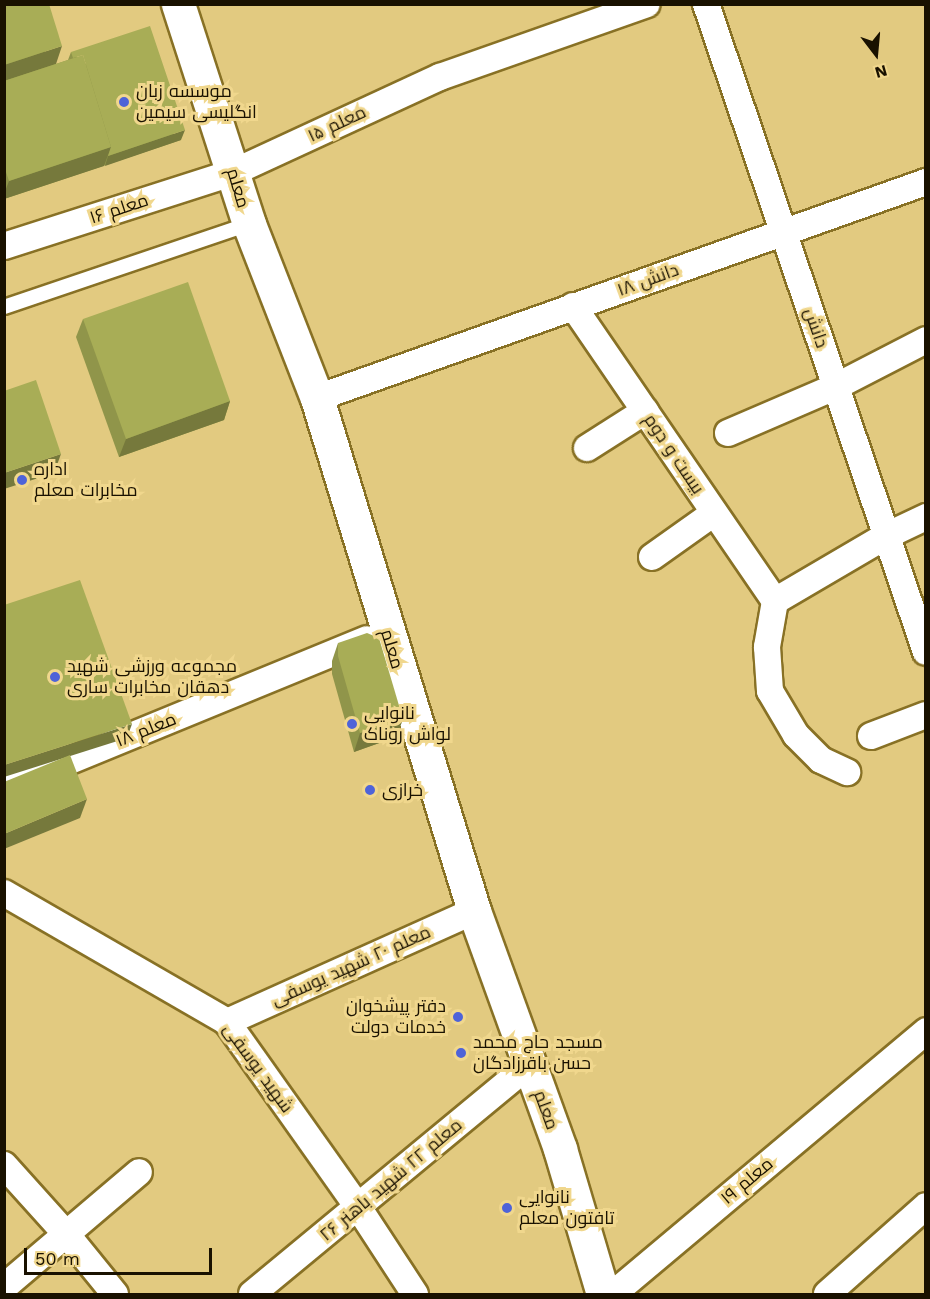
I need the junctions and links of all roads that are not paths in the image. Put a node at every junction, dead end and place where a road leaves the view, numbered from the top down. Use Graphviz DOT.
graph roads {
  1 [pos="178,4"];
  2 [pos="647,4"];
  3 [pos="706,4"];
  4 [pos="234,172"];
  5 [pos="926,182"];
  6 [pos="249,224"];
  7 [pos="783,232"];
  8 [pos="4,246"];
  9 [pos="573,306"];
  10 [pos="4,307"];
  11 [pos="926,340"];
  12 [pos="836,387"];
  13 [pos="316,398"];
  14 [pos="645,411"];
  15 [pos="728,433"];
  16 [pos="587,448"];
  17 [pos="714,513"];
  18 [pos="926,517"];
  19 [pos="886,536"];
  20 [pos="652,557"];
  21 [pos="775,601"];
  22 [pos="387,631"];
  23 [pos="926,652"];
  24 [pos="926,715"];
  25 [pos="871,736"];
  26 [pos="848,772"];
  27 [pos="4,788"];
  28 [pos="6,897"];
  29 [pos="474,911"];
  30 [pos="227,1022"];
  31 [pos="926,1031"];
  32 [pos="530,1065"];
  33 [pos="4,1165"];
  34 [pos="139,1172"];
  35 [pos="926,1206"];
  36 [pos="357,1207"];
  37 [pos="67,1235"];
  38 [pos="4,1287"];
  39 [pos="115,1294"];
  40 [pos="252,1294"];
  41 [pos="415,1294"];
  42 [pos="603,1294"];
  43 [pos="614,1294"];
  44 [pos="827,1294"];
  1 -- 4 [label="main road, معلم"];
  2 -- 4 [label="street, معلم ۱۵"];
  3 -- 7 [label="street, دانش"];
  4 -- 6 [label="main road, معلم"];
  4 -- 8 [label="street, معلم ۱۶"];
  5 -- 7 [label="street, دانش ١٨"];
  6 -- 10 [label="lane"];
  6 -- 13 [label="main road, معلم"];
  7 -- 9 [label="street, دانش ١٨"];
  7 -- 12 [label="street, دانش"];
  9 -- 13 [label="street, دانش ١٨"];
  9 -- 14 [label="street, بیست و دوم"];
  11 -- 12 [label="street"];
  12 -- 15 [label="street"];
  12 -- 19 [label="street, دانش"];
  13 -- 22 [label="main road, معلم"];
  14 -- 16 [label="street"];
  14 -- 17 [label="street, بیست و دوم"];
  17 -- 20 [label="street"];
  17 -- 21 [label="street, بیست و دوم"];
  18 -- 19 [label="street"];
  19 -- 21 [label="street"];
  19 -- 23 [label="street, دانش"];
  21 -- 26 [label="street"];
  22 -- 27 [label="street, معلم ۱۸"];
  22 -- 29 [label="main road, معلم"];
  24 -- 25 [label="street"];
  28 -- 30 [label="street, شهید یوسفی"];
  29 -- 30 [label="street, معلم ۲۰ شهید یوسفی"];
  29 -- 32 [label="main road, معلم"];
  30 -- 36 [label="street, شهید یوسفی"];
  31 -- 43 [label="street, معلم ۱۹"];
  32 -- 36 [label="street, معلم ۲۲ شهید باهنر ۲۶"];
  32 -- 42 [label="main road, معلم"];
  33 -- 37 [label="street"];
  34 -- 37 [label="street"];
  35 -- 44 [label="street"];
  36 -- 40 [label="street, معلم ۲۲ شهید باهنر ۲۶"];
  36 -- 41 [label="street, شهید یوسفی"];
  37 -- 38 [label="street"];
  37 -- 39 [label="street"];
}
